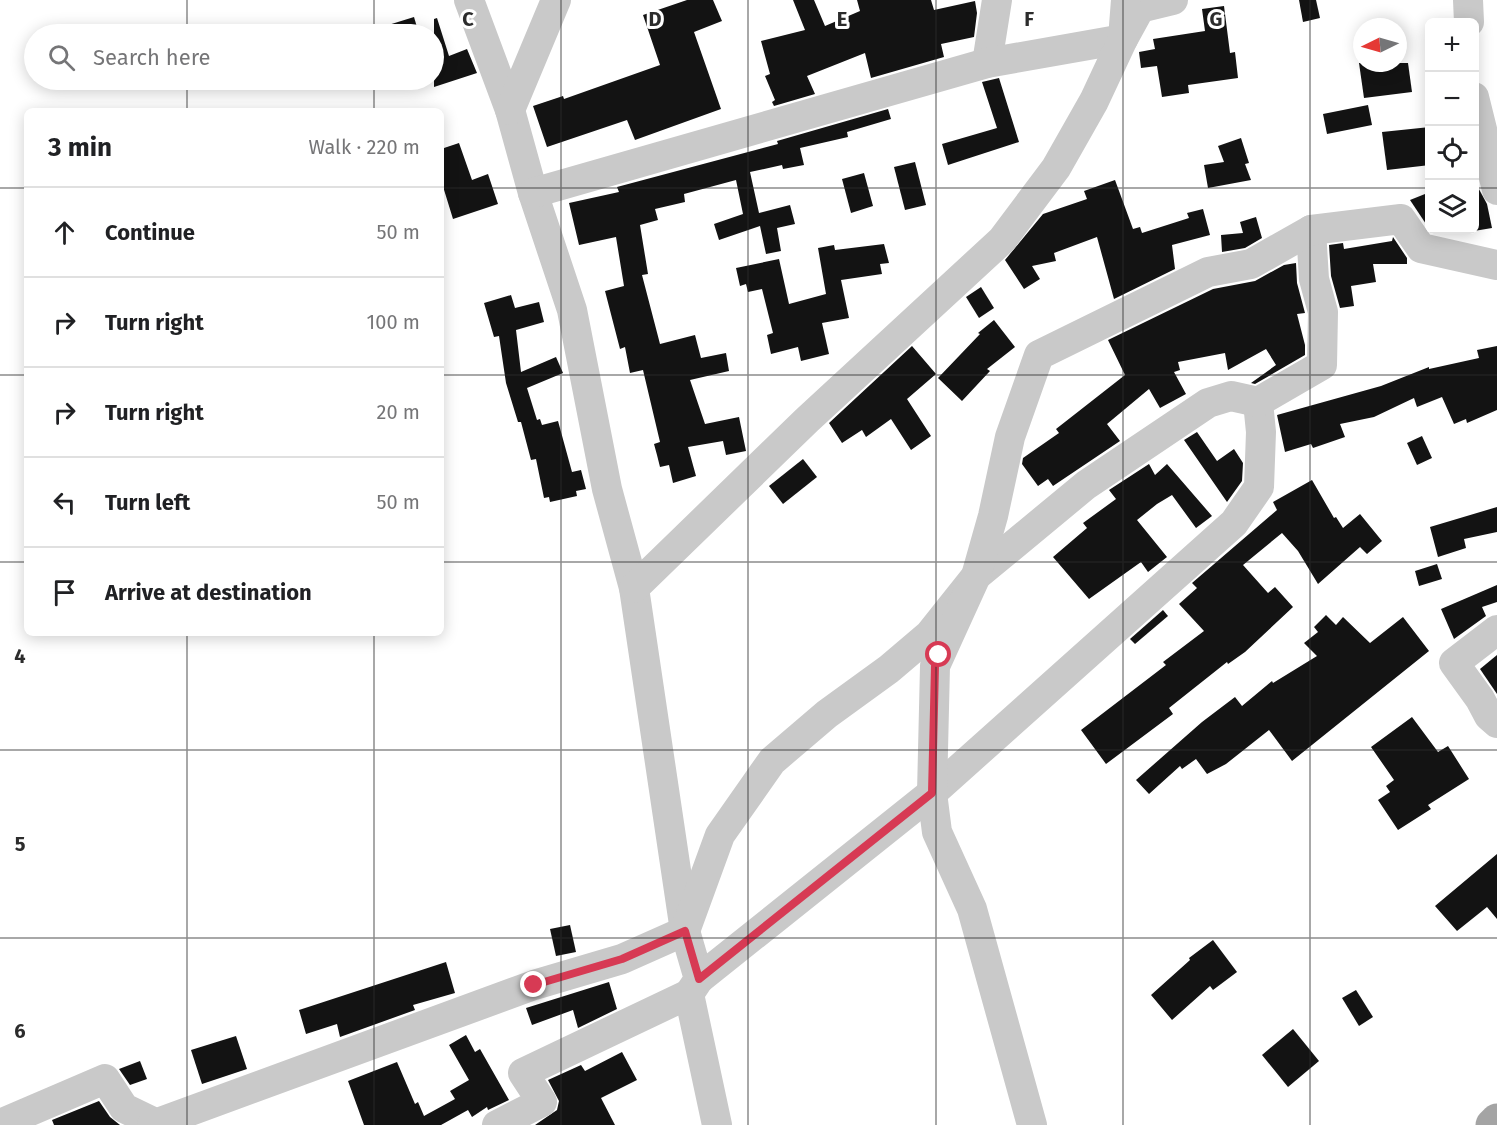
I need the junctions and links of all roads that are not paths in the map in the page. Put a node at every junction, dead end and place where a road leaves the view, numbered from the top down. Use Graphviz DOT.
graph roads {
  1 [pos="469,0"];
  2 [pos="556,0"];
  3 [pos="997,0"];
  4 [pos="1126,0"];
  5 [pos="1173,0"];
  6 [pos="1468,0"];
  7 [pos="1469,18"];
  8 [pos="1123,39"];
  9 [pos="987,63"];
  10 [pos="510,110"];
  11 [pos="1479,117"];
  12 [pos="1497,190"];
  13 [pos="533,193"];
  14 [pos="1311,230"];
  15 [pos="1497,266"];
  16 [pos="1258,402"];
  17 [pos="976,576"];
  18 [pos="634,588"];
  19 [pos="1497,630"];
  20 [pos="1497,723"];
  21 [pos="932,793"];
  22 [pos="685,931"];
  23 [pos="694,986"];
  24 [pos="1497,1120"];
  25 [pos="0,1124"];
  26 [pos="153,1124"];
  27 [pos="497,1125"];
  28 [pos="717,1125"];
  29 [pos="1032,1125"];
  30 [pos="1492,1125"];
  1 -- 10 [label="street"];
  2 -- 10 [label="street"];
  3 -- 9 [label="street"];
  4 -- 8 [label="street"];
  5 -- 8 [label="street"];
  6 -- 7 [label="street"];
  8 -- 9 [label="street"];
  8 -- 18 [label="street"];
  9 -- 13 [label="street"];
  10 -- 13 [label="street"];
  11 -- 12 [label="street"];
  13 -- 18 [label="street"];
  14 -- 15 [label="street"];
  14 -- 16 [label="street"];
  14 -- 17 [label="street"];
  16 -- 17 [label="street"];
  16 -- 21 [label="street"];
  17 -- 21 [label="street"];
  17 -- 22 [label="street"];
  18 -- 22 [label="street"];
  19 -- 20 [label="street"];
  21 -- 23 [label="street"];
  21 -- 29 [label="street"];
  22 -- 23 [label="street"];
  22 -- 26 [label="street"];
  23 -- 27 [label="street"];
  23 -- 28 [label="street"];
  24 -- 30 [label="main road"];
  25 -- 26 [label="street"];
}
